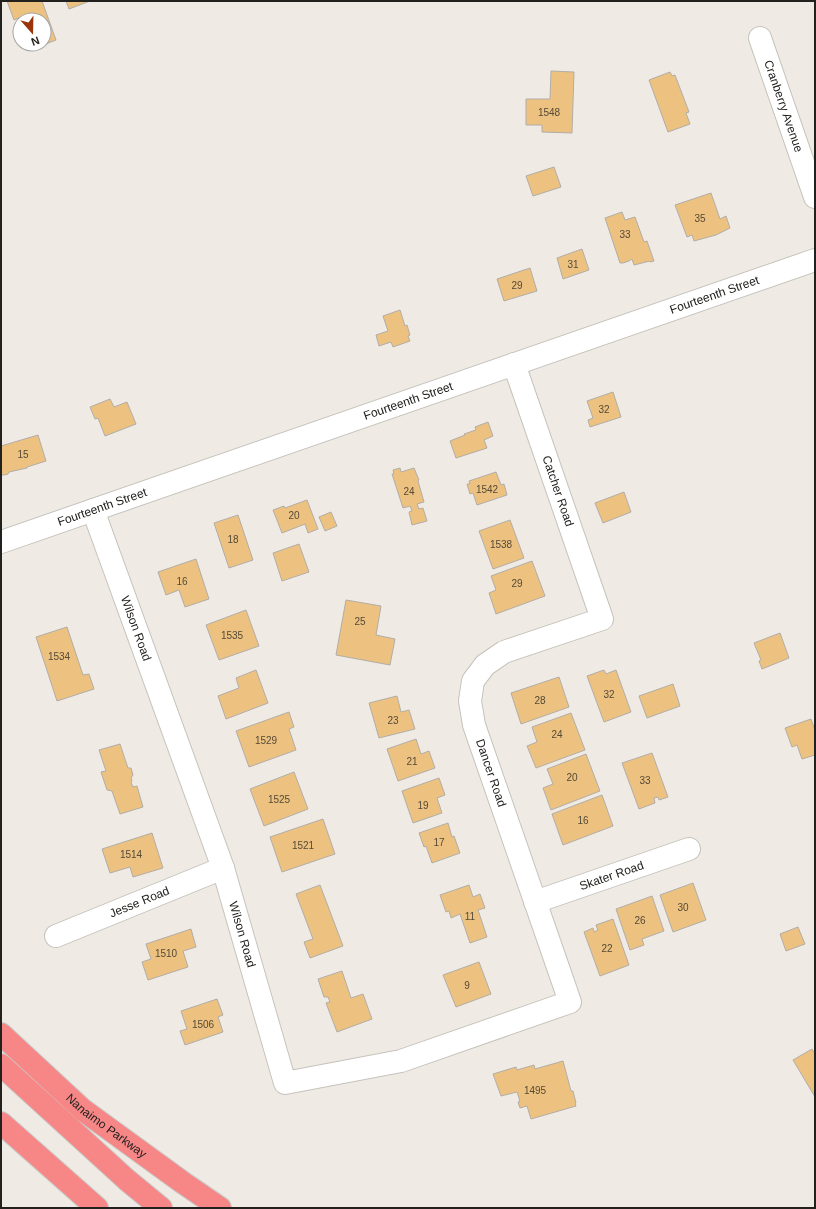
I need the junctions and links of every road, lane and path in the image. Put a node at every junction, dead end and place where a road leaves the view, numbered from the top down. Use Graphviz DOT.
graph roads {
  1 [pos="760,38"];
  2 [pos="815,197"];
  3 [pos="815,260"];
  4 [pos="514,364"];
  5 [pos="93,510"];
  6 [pos="1,542"];
  7 [pos="602,618"];
  8 [pos="689,849"];
  9 [pos="224,868"];
  10 [pos="535,902"];
  11 [pos="56,936"];
  12 [pos="570,1002"];
  13 [pos="1,1034"];
  14 [pos="1,1065"];
  15 [pos="1,1124"];
  16 [pos="97,1208"];
  17 [pos="162,1208"];
  18 [pos="220,1208"];
  1 -- 2 [label="street, Cranberry Avenue"];
  3 -- 4 [label="street, Fourteenth Street"];
  4 -- 5 [label="street, Fourteenth Street"];
  4 -- 7 [label="street, Catcher Road"];
  5 -- 6 [label="street, Fourteenth Street"];
  5 -- 9 [label="street, Wilson Road"];
  7 -- 10 [label="street, Dancer Road"];
  8 -- 10 [label="street, Skater Road"];
  9 -- 11 [label="street, Jesse Road"];
  9 -- 12 [label="street, Wilson Road"];
  10 -- 12 [label="street, Dancer Road"];
  13 -- 18 [label="highway, Nanaimo Parkway"];
  14 -- 17 [label="highway"];
  15 -- 16 [label="highway"];
}
